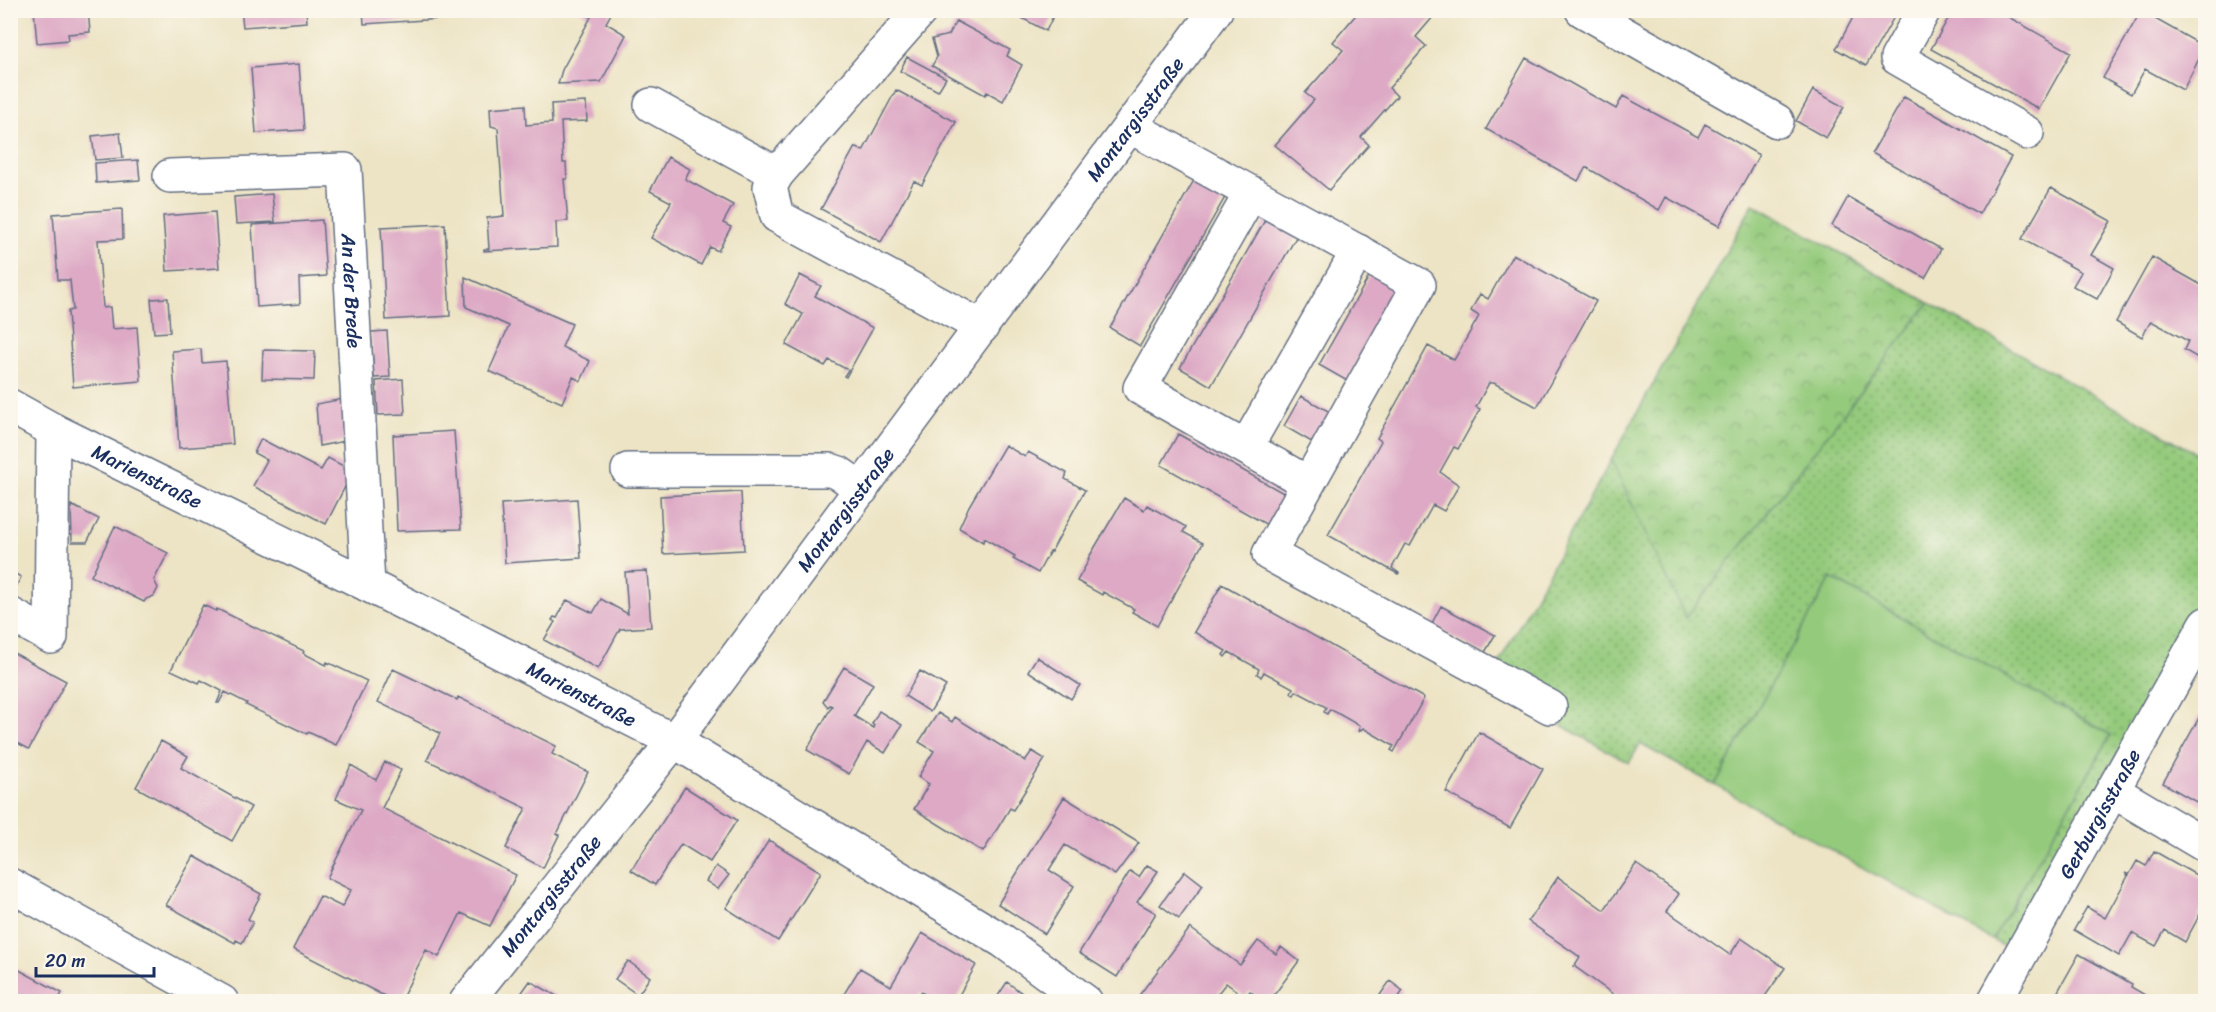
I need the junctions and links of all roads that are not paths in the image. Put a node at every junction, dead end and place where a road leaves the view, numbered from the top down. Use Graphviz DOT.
graph roads {
  1 [pos="921,10"];
  2 [pos="1216,10"];
  3 [pos="1582,10"];
  4 [pos="1924,10"];
  5 [pos="651,105"];
  6 [pos="1777,121"];
  7 [pos="1131,127"];
  8 [pos="2027,133"];
  9 [pos="777,174"];
  10 [pos="170,176"];
  11 [pos="1251,193"];
  12 [pos="1358,251"];
  13 [pos="982,327"];
  14 [pos="10,406"];
  15 [pos="53,430"];
  16 [pos="1246,447"];
  17 [pos="628,470"];
  18 [pos="1308,483"];
  19 [pos="862,489"];
  20 [pos="368,585"];
  21 [pos="10,614"];
  22 [pos="2205,624"];
  23 [pos="1550,707"];
  24 [pos="674,741"];
  25 [pos="2113,791"];
  26 [pos="2205,846"];
  27 [pos="10,885"];
  28 [pos="222,1002"];
  29 [pos="466,1002"];
  30 [pos="1086,1002"];
  31 [pos="1994,1002"];
  1 -- 9 [label="street"];
  2 -- 7 [label="street, Montargisstraße"];
  3 -- 6 [label="street"];
  4 -- 8 [label="street"];
  5 -- 9 [label="street"];
  7 -- 11 [label="street"];
  7 -- 13 [label="street, Montargisstraße"];
  9 -- 13 [label="street"];
  10 -- 20 [label="street, An der Brede"];
  11 -- 12 [label="street"];
  11 -- 16 [label="street"];
  12 -- 16 [label="street"];
  12 -- 18 [label="street"];
  13 -- 19 [label="street, Montargisstraße"];
  14 -- 15 [label="street, Marienstraße"];
  15 -- 20 [label="street, Marienstraße"];
  15 -- 21 [label="street"];
  16 -- 18 [label="street"];
  17 -- 19 [label="street"];
  18 -- 23 [label="street"];
  19 -- 24 [label="street, Montargisstraße"];
  20 -- 24 [label="street, Marienstraße"];
  22 -- 25 [label="street, Gerburgisstraße"];
  24 -- 29 [label="street, Montargisstraße"];
  24 -- 30 [label="street, Marienstraße"];
  25 -- 26 [label="street"];
  25 -- 31 [label="street, Gerburgisstraße"];
  27 -- 28 [label="street"];
}
